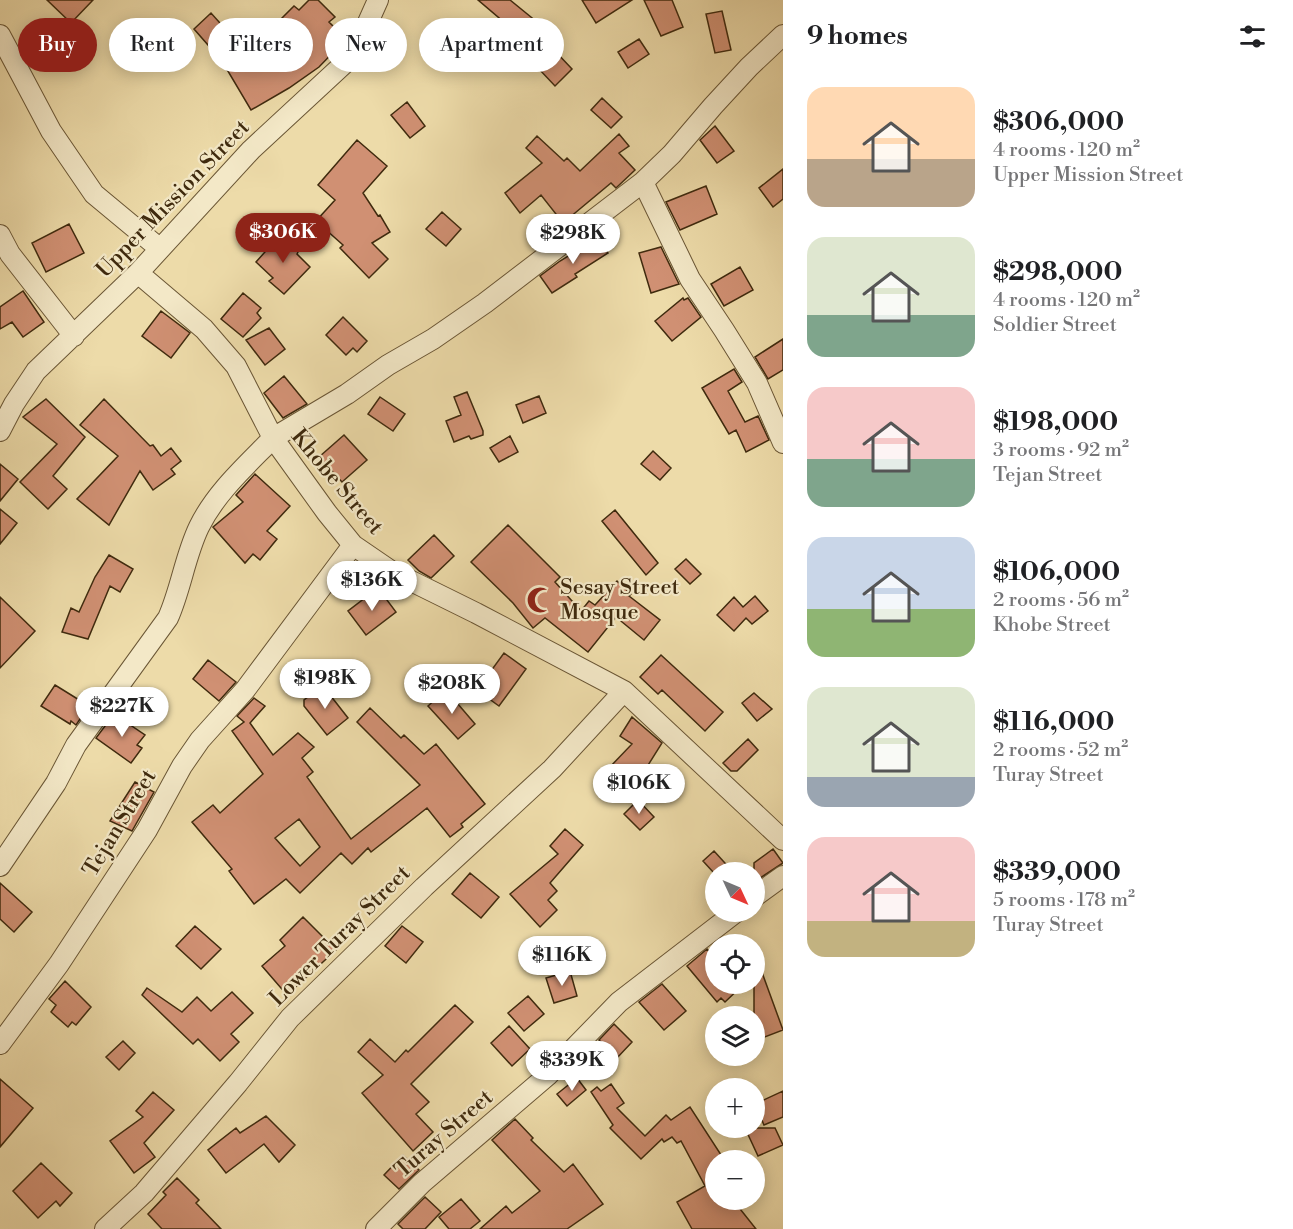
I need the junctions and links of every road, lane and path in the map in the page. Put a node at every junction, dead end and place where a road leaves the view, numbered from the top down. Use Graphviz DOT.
graph roads {
  1 [pos="378,0"];
  2 [pos="783,35"];
  3 [pos="0,36"];
  4 [pos="643,182"];
  5 [pos="0,235"];
  6 [pos="159,248"];
  7 [pos="138,273"];
  8 [pos="74,336"];
  9 [pos="0,431"];
  10 [pos="273,438"];
  11 [pos="783,443"];
  12 [pos="353,545"];
  13 [pos="624,691"];
  14 [pos="783,840"];
  15 [pos="0,866"];
  16 [pos="783,876"];
  17 [pos="765,889"];
  18 [pos="723,922"];
  19 [pos="0,1044"];
  20 [pos="382,1227"];
  21 [pos="105,1229"];
  1 -- 6 [label="street, Upper Mission Street"];
  2 -- 4 [label="street"];
  3 -- 6 [label="street"];
  4 -- 10 [label="street"];
  4 -- 11 [label="street"];
  5 -- 8 [label="street"];
  6 -- 7 [label="street, Upper Mission Street"];
  7 -- 8 [label="street, Upper Mission Street"];
  7 -- 10 [label="street"];
  8 -- 9 [label="street, Upper Mission Street"];
  10 -- 12 [label="street, Khobe Street"];
  10 -- 15 [label="street, Khobe Street"];
  12 -- 13 [label="street, Khobe Street"];
  12 -- 19 [label="street, Tejan Street"];
  13 -- 14 [label="street, Khobe Street"];
  13 -- 21 [label="street, Lower Turay Street"];
  16 -- 17 [label="street"];
  18 -- 20 [label="street, Turay Street"];
}
